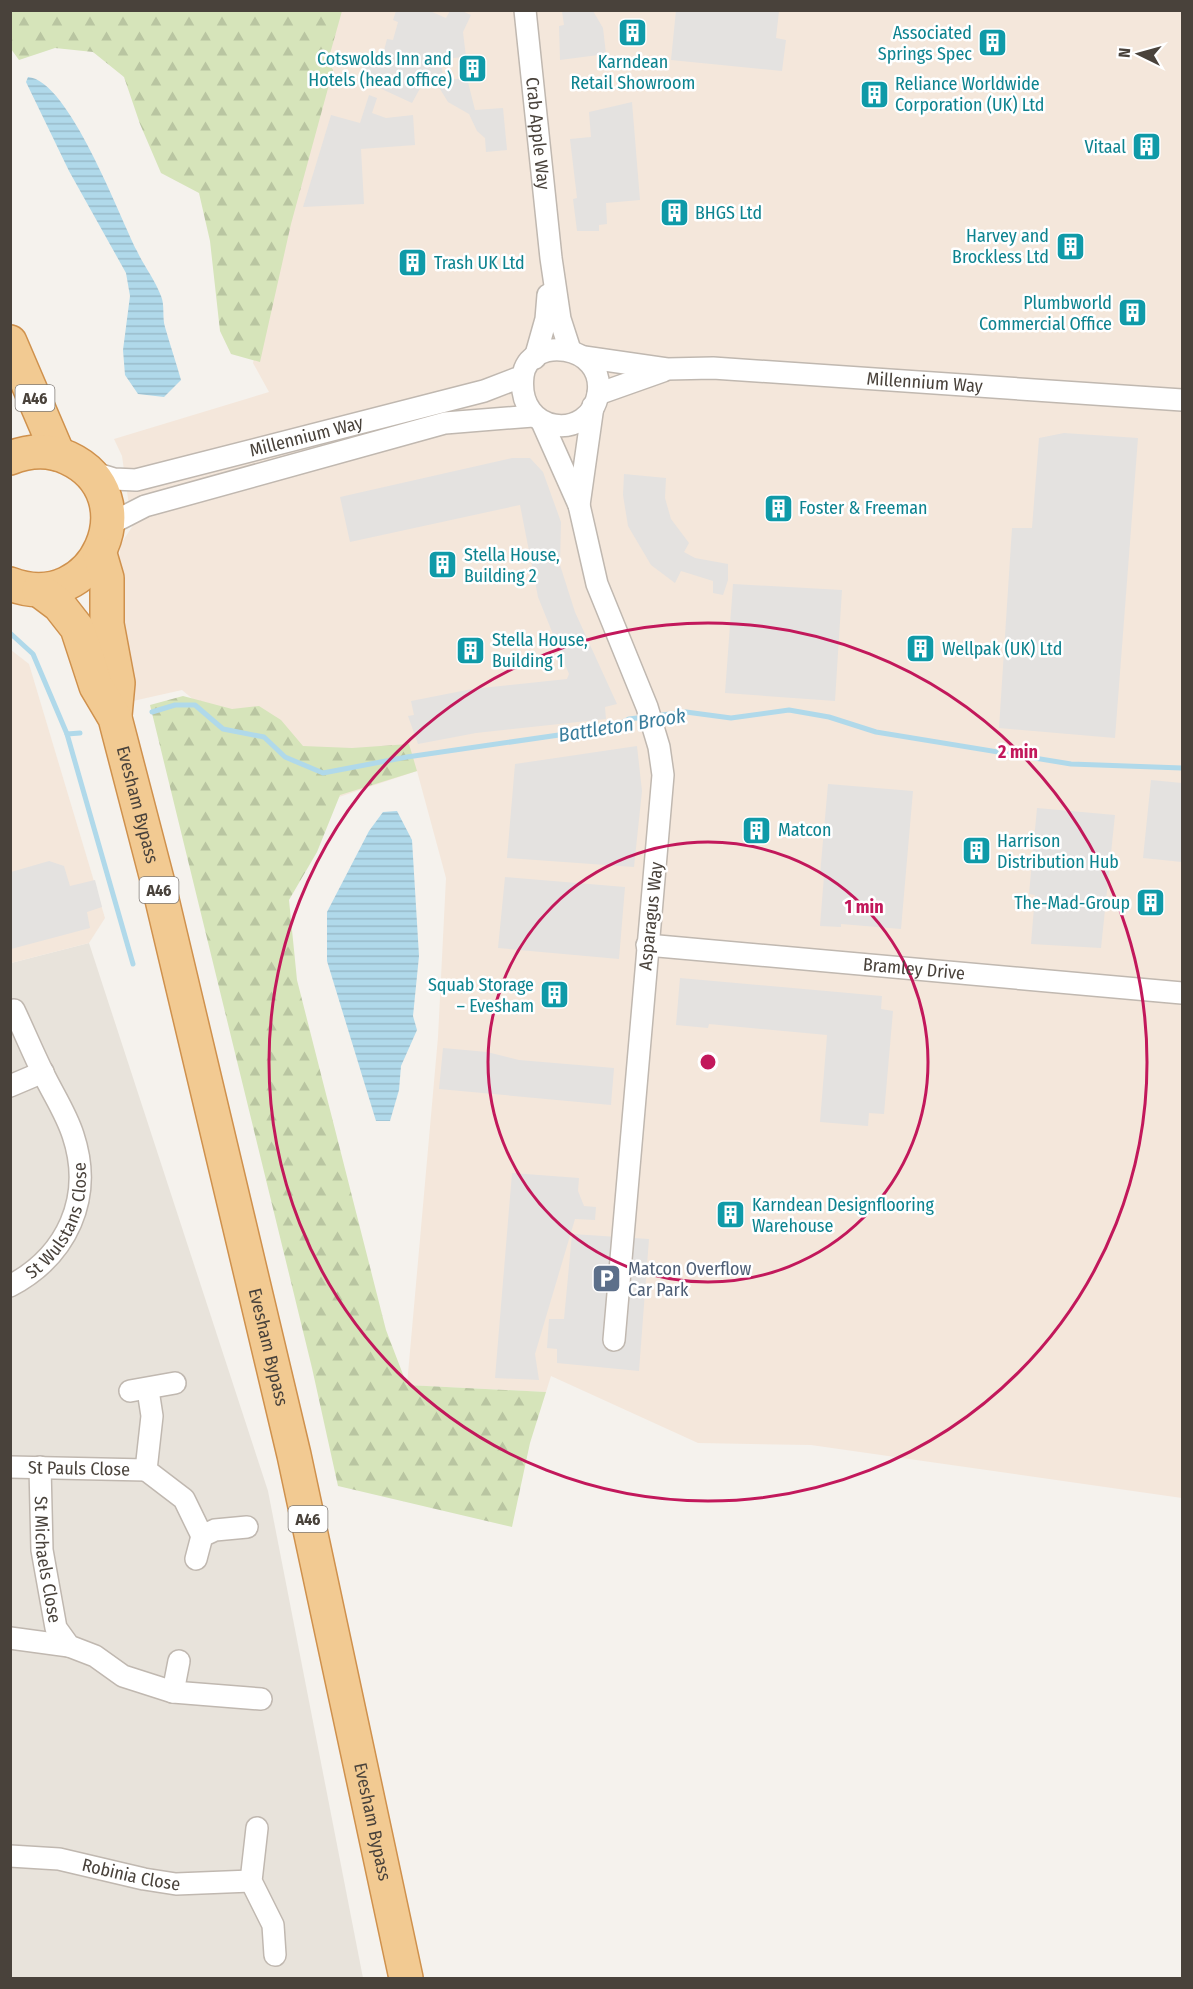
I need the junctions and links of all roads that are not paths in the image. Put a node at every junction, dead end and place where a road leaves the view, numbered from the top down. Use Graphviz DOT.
graph roads {
  1 [pos="525,10"];
  2 [pos="551,258"];
  3 [pos="10,342"];
  4 [pos="577,353"];
  5 [pos="535,358"];
  6 [pos="667,369"];
  7 [pos="523,376"];
  8 [pos="596,400"];
  9 [pos="1182,400"];
  10 [pos="538,419"];
  11 [pos="58,454"];
  12 [pos="10,458"];
  13 [pos="88,471"];
  14 [pos="579,505"];
  15 [pos="104,539"];
  16 [pos="25,587"];
  17 [pos="115,718"];
  18 [pos="647,945"];
  19 [pos="1182,993"];
  20 [pos="14,1010"];
  21 [pos="43,1072"];
  22 [pos="10,1086"];
  23 [pos="10,1286"];
  24 [pos="614,1340"];
  25 [pos="175,1383"];
  26 [pos="10,1467"];
  27 [pos="40,1467"];
  28 [pos="146,1470"];
  29 [pos="247,1527"];
  30 [pos="202,1536"];
  31 [pos="196,1559"];
  32 [pos="10,1638"];
  33 [pos="69,1646"];
  34 [pos="179,1661"];
  35 [pos="173,1692"];
  36 [pos="261,1699"];
  37 [pos="257,1828"];
  38 [pos="10,1856"];
  39 [pos="252,1881"];
  40 [pos="275,1955"];
  41 [pos="406,1978"];
  1 -- 2 [label="street, Crab Apple Way"];
  2 -- 4 [label="street, Crab Apple Way"];
  2 -- 5 [label="street, Crab Apple Way"];
  3 -- 11 [label="highway, A46"];
  4 -- 5 [label="street, Millennium Way"];
  4 -- 6 [label="street, Millennium Way"];
  4 -- 8 [label="street"];
  5 -- 7 [label="street"];
  6 -- 8 [label="street, Millennium Way"];
  6 -- 9 [label="street, Millennium Way"];
  7 -- 10 [label="street"];
  7 -- 13 [label="street, Millennium Way"];
  8 -- 10 [label="street, Millennium Way"];
  8 -- 14 [label="street, Asparagus Way"];
  10 -- 14 [label="street, Asparagus Way"];
  10 -- 15 [label="street, Millennium Way"];
  11 -- 12 [label="highway"];
  11 -- 13 [label="highway"];
  13 -- 15 [label="highway, Evesham Bypass"];
  14 -- 18 [label="street, Asparagus Way"];
  15 -- 16 [label="highway"];
  15 -- 17 [label="highway, Evesham Bypass / A46"];
  16 -- 17 [label="highway, Evesham Bypass / A46"];
  17 -- 41 [label="highway, Evesham Bypass / A46"];
  18 -- 19 [label="street, Bramley Drive"];
  18 -- 24 [label="street, Asparagus Way"];
  20 -- 21 [label="street, St Wulstans Close"];
  21 -- 22 [label="street"];
  21 -- 23 [label="street, St Wulstans Close"];
  25 -- 28 [label="street, St Pauls Close"];
  26 -- 27 [label="street, St Pauls Close"];
  27 -- 28 [label="street, St Pauls Close"];
  27 -- 33 [label="street, St Michaels Close"];
  28 -- 30 [label="street, St Pauls Close"];
  29 -- 30 [label="street"];
  30 -- 31 [label="street"];
  32 -- 33 [label="street, St Michaels Close"];
  33 -- 35 [label="street, St Michaels Close"];
  34 -- 35 [label="street"];
  35 -- 36 [label="street, St Michaels Close"];
  37 -- 39 [label="street"];
  38 -- 39 [label="street, Robinia Close"];
  39 -- 40 [label="street"];
}
